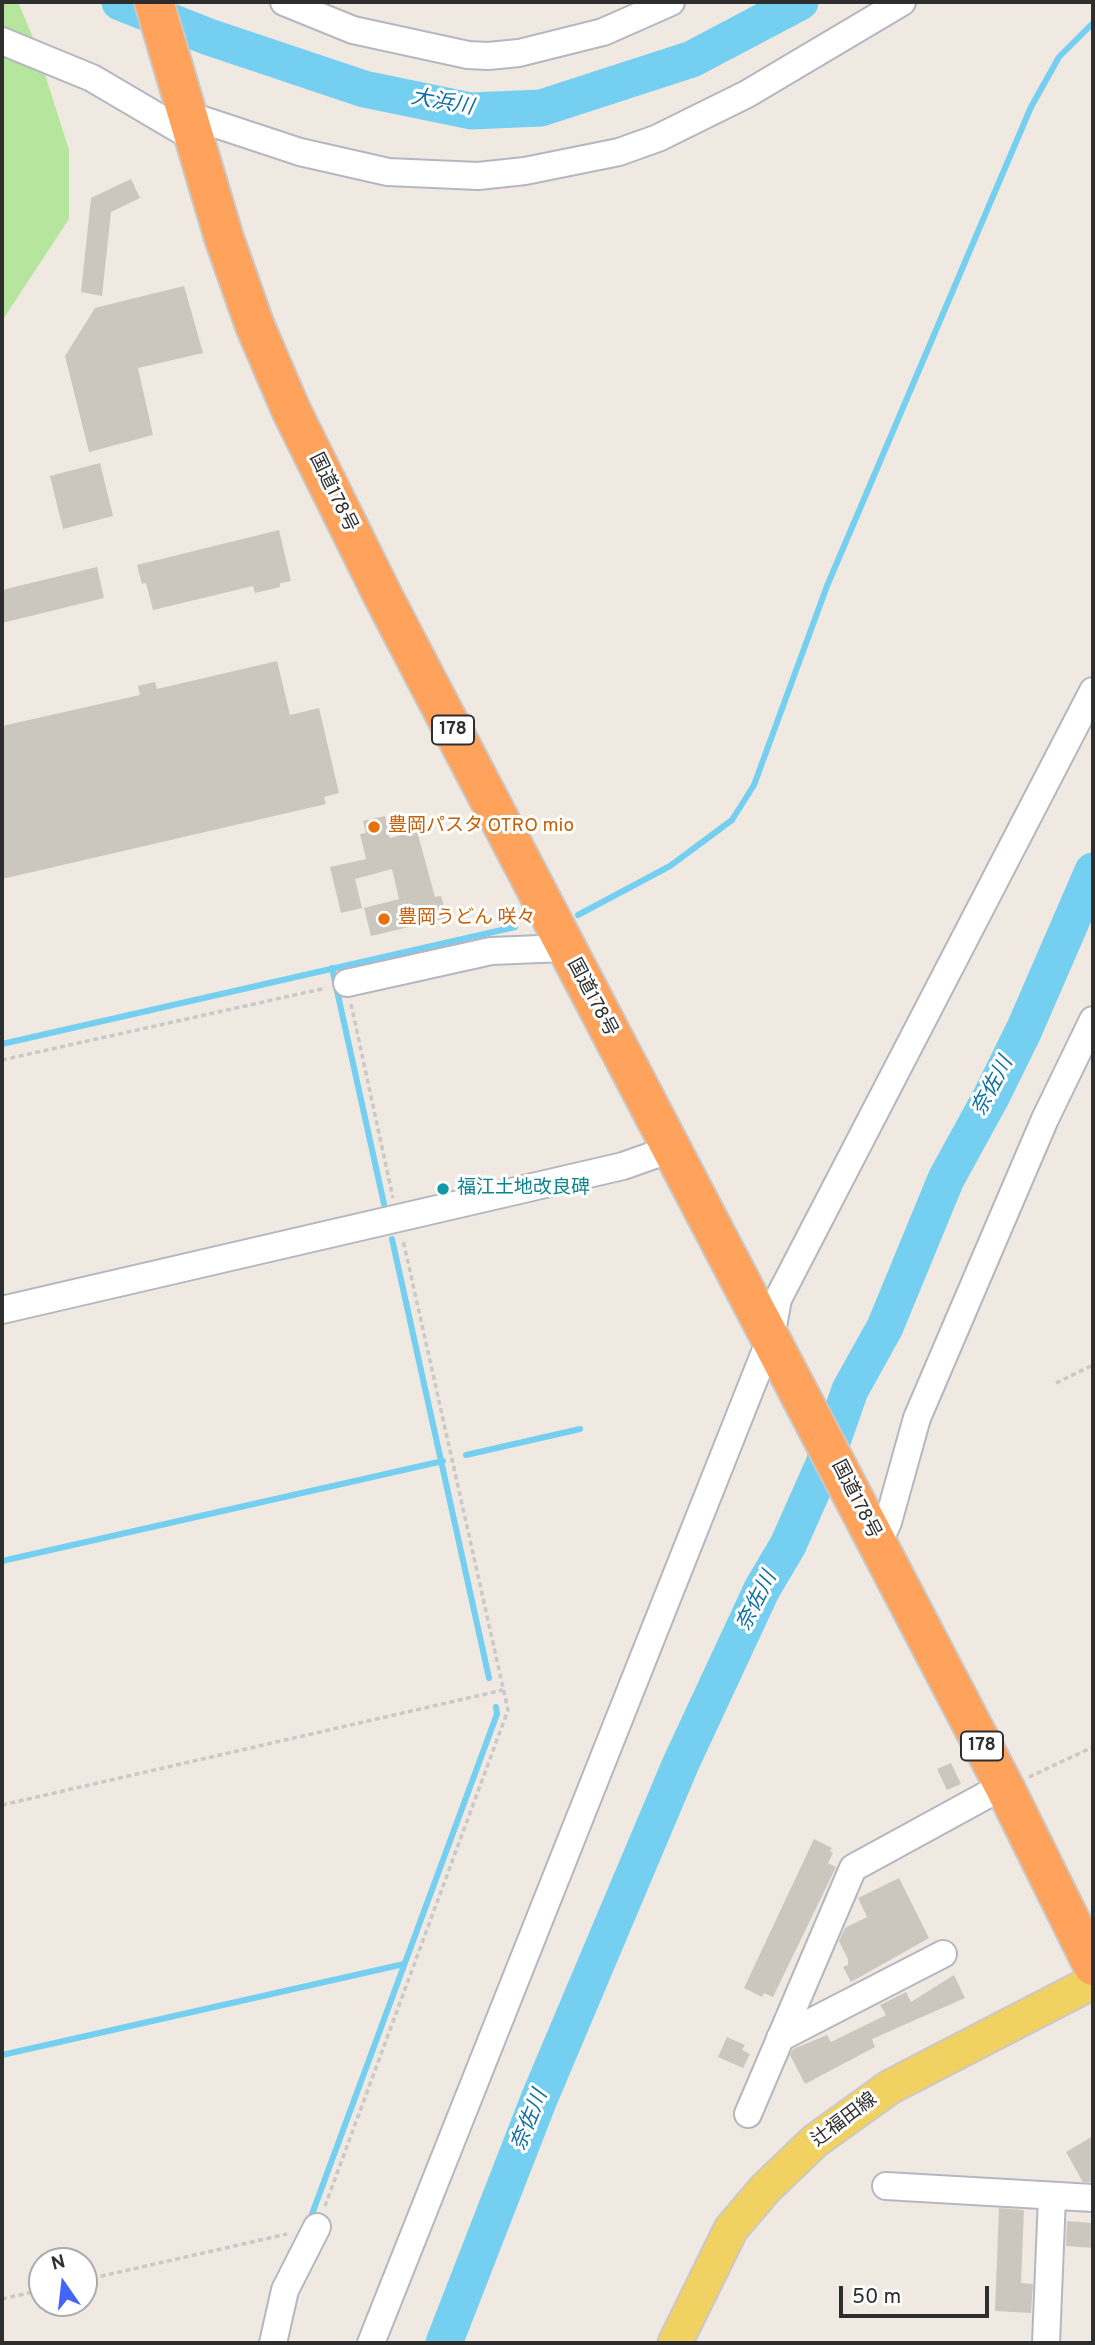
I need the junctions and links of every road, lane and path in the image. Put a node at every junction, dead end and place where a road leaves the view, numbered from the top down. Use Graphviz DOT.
graph roads {
  1 [pos="154,2"];
  2 [pos="284,2"];
  3 [pos="671,2"];
  4 [pos="902,2"];
  5 [pos="2,41"];
  6 [pos="187,112"];
  7 [pos="1093,691"];
  8 [pos="565,948"];
  9 [pos="347,983"];
  10 [pos="1093,1020"];
  11 [pos="2,1060"];
  12 [pos="671,1149"];
  13 [pos="398,1219"];
  14 [pos="2,1310"];
  15 [pos="776,1346"];
  16 [pos="1093,1364"];
  17 [pos="1056,1383"];
  18 [pos="873,1535"];
  19 [pos="503,1690"];
  20 [pos="1093,1746"];
  21 [pos="1004,1787"];
  22 [pos="2,1805"];
  23 [pos="943,1954"];
  24 [pos="1093,1966"];
  25 [pos="1093,1982"];
  26 [pos="780,2038"];
  27 [pos="748,2114"];
  28 [pos="886,2186"];
  29 [pos="1052,2197"];
  30 [pos="1093,2198"];
  31 [pos="317,2227"];
  32 [pos="98,2277"];
  33 [pos="28,2293"];
  34 [pos="2,2299"];
  35 [pos="273,2343"];
  36 [pos="371,2343"];
  37 [pos="675,2343"];
  38 [pos="1046,2343"];
  1 -- 6 [label="highway, 国道178号 / 178"];
  2 -- 3 [label="street"];
  4 -- 6 [label="street"];
  5 -- 6 [label="street"];
  6 -- 8 [label="highway, 国道178号 / 178"];
  7 -- 15 [label="street"];
  8 -- 9 [label="street"];
  8 -- 12 [label="highway, 国道178号 / 178"];
  9 -- 11 [label="path"];
  9 -- 13 [label="path"];
  10 -- 18 [label="street"];
  12 -- 13 [label="street"];
  12 -- 15 [label="highway, 国道178号 / 178"];
  13 -- 14 [label="street"];
  13 -- 19 [label="path"];
  15 -- 18 [label="highway, 国道178号 / 178"];
  15 -- 36 [label="street"];
  16 -- 17 [label="path"];
  18 -- 21 [label="highway, 国道178号 / 178"];
  19 -- 22 [label="path"];
  19 -- 31 [label="path"];
  20 -- 21 [label="path"];
  21 -- 24 [label="highway, 国道178号 / 178"];
  21 -- 26 [label="street"];
  23 -- 26 [label="street"];
  25 -- 37 [label="main road, 辻福田線"];
  26 -- 27 [label="street"];
  28 -- 29 [label="street"];
  29 -- 30 [label="street"];
  29 -- 38 [label="street"];
  31 -- 32 [label="path"];
  31 -- 35 [label="street"];
  33 -- 34 [label="path"];
}
